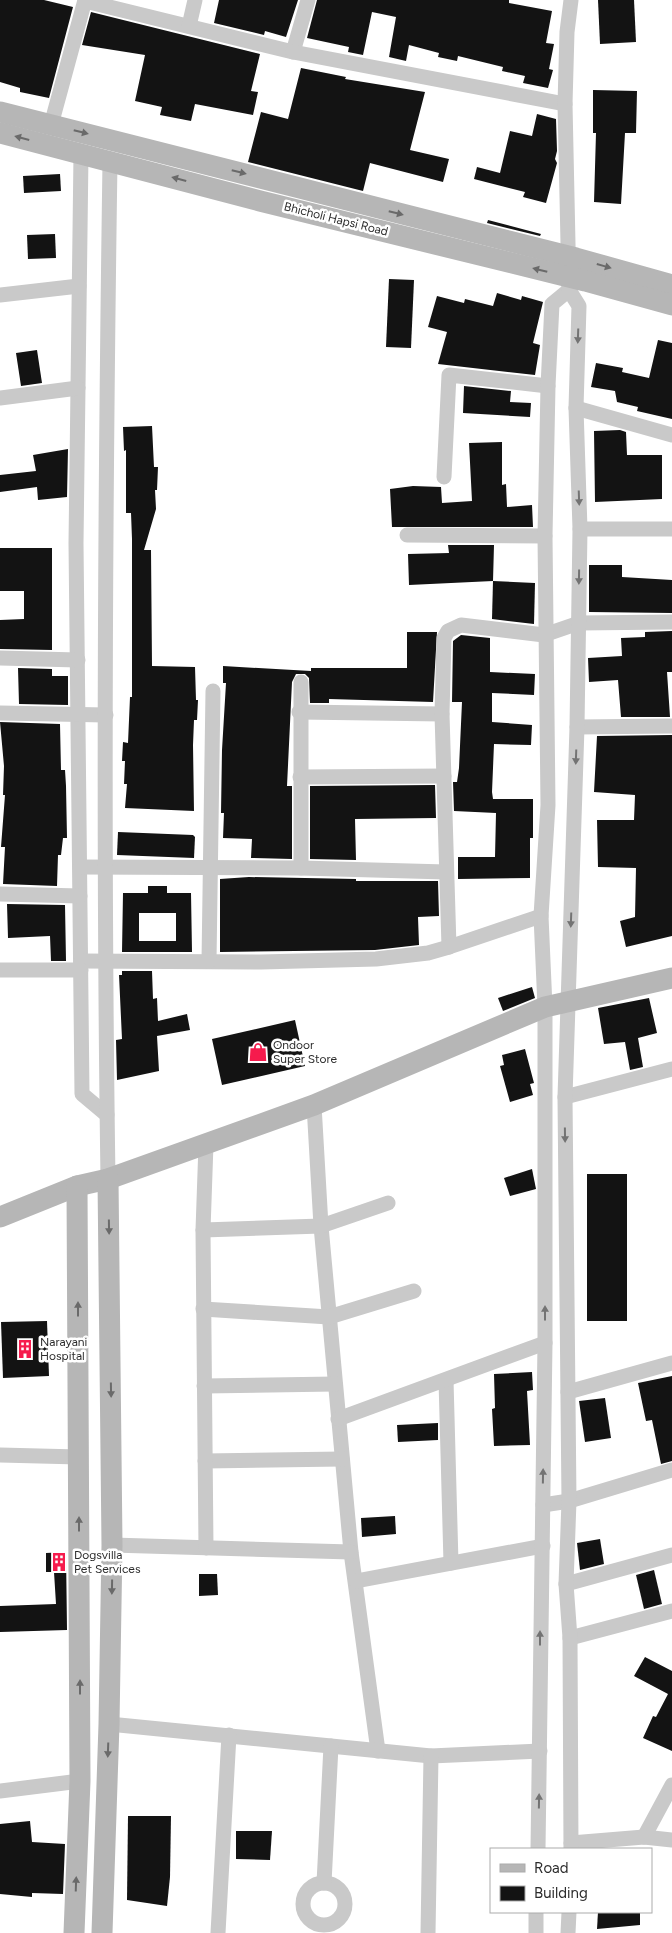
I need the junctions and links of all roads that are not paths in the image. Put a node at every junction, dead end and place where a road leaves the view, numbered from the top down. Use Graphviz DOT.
graph roads {
  1 [pos="85,0"];
  2 [pos="195,0"];
  3 [pos="308,0"];
  4 [pos="556,0"];
  5 [pos="571,2"];
  6 [pos="189,26"];
  7 [pos="293,52"];
  8 [pos="565,104"];
  9 [pos="0,112"];
  10 [pos="51,125"];
  11 [pos="0,132"];
  12 [pos="81,154"];
  13 [pos="110,161"];
  14 [pos="569,275"];
  15 [pos="672,285"];
  16 [pos="79,286"];
  17 [pos="0,295"];
  18 [pos="672,305"];
  19 [pos="548,386"];
  20 [pos="78,388"];
  21 [pos="0,398"];
  22 [pos="576,408"];
  23 [pos="672,435"];
  24 [pos="444,478"];
  25 [pos="580,529"];
  26 [pos="672,529"];
  27 [pos="408,535"];
  28 [pos="545,536"];
  29 [pos="672,622"];
  30 [pos="579,623"];
  31 [pos="544,635"];
  32 [pos="0,658"];
  33 [pos="78,660"];
  34 [pos="301,682"];
  35 [pos="213,691"];
  36 [pos="299,712"];
  37 [pos="0,713"];
  38 [pos="442,714"];
  39 [pos="78,715"];
  40 [pos="106,716"];
  41 [pos="672,726"];
  42 [pos="577,727"];
  43 [pos="444,776"];
  44 [pos="300,777"];
  45 [pos="80,867"];
  46 [pos="106,867"];
  47 [pos="300,868"];
  48 [pos="209,869"];
  49 [pos="446,872"];
  50 [pos="0,894"];
  51 [pos="80,896"];
  52 [pos="541,916"];
  53 [pos="449,947"];
  54 [pos="209,961"];
  55 [pos="105,962"];
  56 [pos="81,965"];
  57 [pos="0,970"];
  58 [pos="672,978"];
  59 [pos="569,1003"];
  60 [pos="545,1007"];
  61 [pos="672,1069"];
  62 [pos="565,1097"];
  63 [pos="314,1104"];
  64 [pos="107,1115"];
  65 [pos="206,1144"];
  66 [pos="108,1179"];
  67 [pos="77,1186"];
  68 [pos="388,1203"];
  69 [pos="0,1217"];
  70 [pos="321,1226"];
  71 [pos="203,1230"];
  72 [pos="414,1291"];
  73 [pos="203,1309"];
  74 [pos="329,1317"];
  75 [pos="545,1343"];
  76 [pos="672,1363"];
  77 [pos="446,1380"];
  78 [pos="335,1384"];
  79 [pos="204,1386"];
  80 [pos="568,1392"];
  81 [pos="338,1419"];
  82 [pos="0,1455"];
  83 [pos="79,1457"];
  84 [pos="342,1459"];
  85 [pos="205,1461"];
  86 [pos="672,1470"];
  87 [pos="569,1501"];
  88 [pos="543,1505"];
  89 [pos="112,1545"];
  90 [pos="543,1546"];
  91 [pos="206,1548"];
  92 [pos="350,1552"];
  93 [pos="672,1555"];
  94 [pos="451,1563"];
  95 [pos="356,1581"];
  96 [pos="566,1584"];
  97 [pos="672,1611"];
  98 [pos="570,1638"];
  99 [pos="109,1724"];
  100 [pos="229,1735"];
  101 [pos="331,1746"];
  102 [pos="378,1751"];
  103 [pos="540,1751"];
  104 [pos="431,1756"];
  105 [pos="80,1782"];
  106 [pos="672,1785"];
  107 [pos="0,1792"];
  108 [pos="644,1837"];
  109 [pos="672,1840"];
  110 [pos="571,1846"];
  111 [pos="538,1848"];
  112 [pos="324,1883"];
  113 [pos="536,1913"];
  114 [pos="569,1913"];
  115 [pos="74,1933"];
  116 [pos="102,1933"];
  117 [pos="218,1933"];
  118 [pos="428,1933"];
  119 [pos="536,1933"];
  120 [pos="568,1933"];
  1 -- 6 [label="street"];
  1 -- 10 [label="street"];
  2 -- 6 [label="street"];
  3 -- 7 [label="street"];
  4 -- 5 [label="street"];
  5 -- 8 [label="street"];
  6 -- 7 [label="street"];
  7 -- 8 [label="street"];
  8 -- 14 [label="street"];
  9 -- 10 [label="street"];
  10 -- 14 [label="street, one-way"];
  12 -- 11 [label="street, Bhicholi Hapsi Road, one-way"];
  12 -- 13 [label="street, Bhicholi Hapsi Road"];
  12 -- 16 [label="street"];
  14 -- 13 [label="street, Bhicholi Hapsi Road, one-way"];
  13 -- 40 [label="street"];
  14 -- 15 [label="street, one-way"];
  14 -- 18 [label="street, Bhicholi Hapsi Road"];
  14 -- 19 [label="street"];
  14 -- 22 [label="street, one-way"];
  16 -- 17 [label="street"];
  16 -- 20 [label="street"];
  19 -- 24 [label="street"];
  19 -- 28 [label="street"];
  20 -- 21 [label="street"];
  20 -- 33 [label="street"];
  22 -- 23 [label="street"];
  22 -- 25 [label="street, one-way"];
  25 -- 26 [label="street"];
  25 -- 30 [label="street, one-way"];
  27 -- 28 [label="street"];
  28 -- 31 [label="street"];
  29 -- 30 [label="street"];
  30 -- 31 [label="street"];
  30 -- 42 [label="street"];
  31 -- 38 [label="street"];
  31 -- 52 [label="street"];
  32 -- 33 [label="street"];
  33 -- 39 [label="street"];
  34 -- 36 [label="street"];
  35 -- 48 [label="street"];
  36 -- 38 [label="street"];
  36 -- 44 [label="street"];
  37 -- 39 [label="street"];
  38 -- 43 [label="street"];
  39 -- 40 [label="street"];
  39 -- 45 [label="street"];
  40 -- 46 [label="street"];
  41 -- 42 [label="street"];
  42 -- 59 [label="street, one-way"];
  43 -- 44 [label="street"];
  43 -- 49 [label="street"];
  44 -- 47 [label="street"];
  45 -- 46 [label="street"];
  45 -- 51 [label="street"];
  46 -- 48 [label="street"];
  46 -- 55 [label="street"];
  47 -- 48 [label="street"];
  47 -- 49 [label="street"];
  48 -- 54 [label="street"];
  49 -- 53 [label="street"];
  50 -- 51 [label="street"];
  51 -- 56 [label="street"];
  52 -- 53 [label="street"];
  52 -- 60 [label="street"];
  53 -- 54 [label="street"];
  54 -- 55 [label="street"];
  55 -- 56 [label="street"];
  55 -- 64 [label="street"];
  56 -- 57 [label="street"];
  56 -- 64 [label="street"];
  58 -- 59 [label="street"];
  59 -- 60 [label="street"];
  59 -- 62 [label="street"];
  60 -- 63 [label="street"];
  75 -- 60 [label="street, one-way"];
  61 -- 62 [label="street"];
  62 -- 80 [label="street, one-way"];
  63 -- 65 [label="street"];
  63 -- 70 [label="street"];
  64 -- 66 [label="street"];
  65 -- 66 [label="street"];
  65 -- 71 [label="street"];
  66 -- 67 [label="street"];
  66 -- 89 [label="street, one-way"];
  67 -- 69 [label="street"];
  83 -- 67 [label="street, one-way"];
  68 -- 70 [label="street"];
  70 -- 71 [label="street"];
  70 -- 74 [label="street"];
  71 -- 73 [label="street"];
  72 -- 74 [label="street"];
  73 -- 74 [label="street"];
  73 -- 79 [label="street"];
  74 -- 78 [label="street"];
  75 -- 77 [label="street"];
  88 -- 75 [label="street, one-way"];
  76 -- 80 [label="street"];
  77 -- 81 [label="street"];
  77 -- 94 [label="street"];
  78 -- 79 [label="street"];
  78 -- 81 [label="street"];
  79 -- 85 [label="street"];
  80 -- 87 [label="street"];
  81 -- 84 [label="street"];
  82 -- 83 [label="street"];
  105 -- 83 [label="street, one-way"];
  84 -- 85 [label="street"];
  84 -- 92 [label="street"];
  85 -- 91 [label="street"];
  86 -- 87 [label="street"];
  87 -- 88 [label="street"];
  87 -- 96 [label="street"];
  88 -- 90 [label="street"];
  89 -- 91 [label="street"];
  89 -- 99 [label="street, one-way"];
  90 -- 94 [label="street"];
  103 -- 90 [label="street, one-way"];
  91 -- 92 [label="street"];
  92 -- 95 [label="street"];
  93 -- 96 [label="street"];
  94 -- 95 [label="street"];
  95 -- 102 [label="street"];
  96 -- 98 [label="street"];
  97 -- 98 [label="street"];
  98 -- 110 [label="street"];
  99 -- 100 [label="street"];
  99 -- 116 [label="street, one-way"];
  100 -- 101 [label="street"];
  100 -- 117 [label="street"];
  101 -- 102 [label="street"];
  101 -- 112 [label="street"];
  102 -- 104 [label="street"];
  103 -- 104 [label="street"];
  111 -- 103 [label="street, one-way"];
  104 -- 118 [label="street"];
  105 -- 107 [label="street"];
  115 -- 105 [label="street, one-way"];
  106 -- 108 [label="street"];
  108 -- 109 [label="street"];
  108 -- 110 [label="street"];
  113 -- 119 [label="street"];
  114 -- 120 [label="street"];
}
